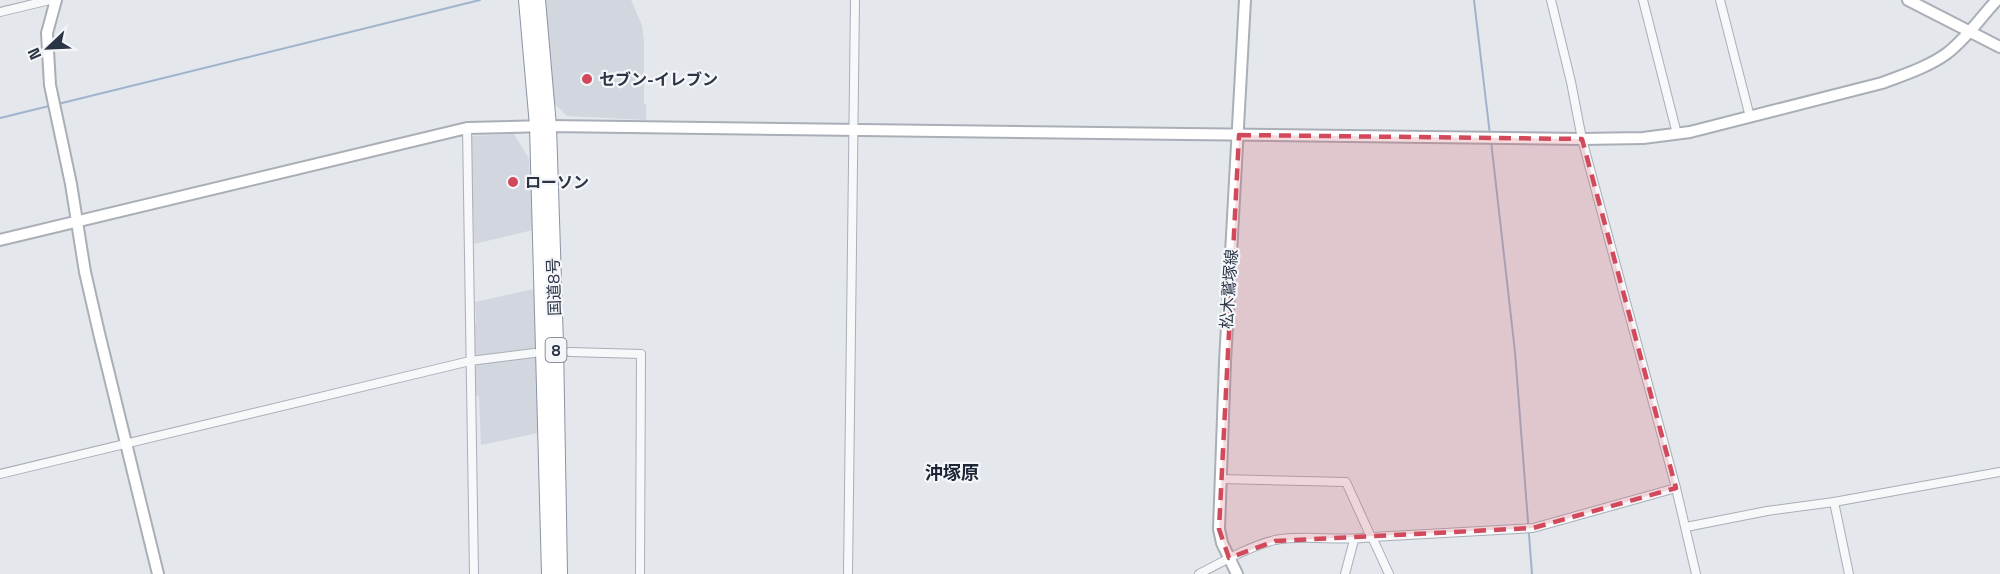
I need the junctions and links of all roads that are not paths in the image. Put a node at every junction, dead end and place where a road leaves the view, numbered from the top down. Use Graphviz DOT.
graph roads {
  1 [pos="50,0"];
  2 [pos="56,0"];
  3 [pos="855,0"];
  4 [pos="1245,0"];
  5 [pos="1551,0"];
  6 [pos="1643,0"];
  7 [pos="1720,0"];
  8 [pos="1908,0"];
  9 [pos="1998,0"];
  10 [pos="532,5"];
  11 [pos="0,12"];
  12 [pos="1970,32"];
  13 [pos="2000,47"];
  14 [pos="1750,117"];
  15 [pos="543,126"];
  16 [pos="467,128"];
  17 [pos="854,129"];
  18 [pos="1677,134"];
  19 [pos="1239,135"];
  20 [pos="1582,139"];
  21 [pos="77,221"];
  22 [pos="0,240"];
  23 [pos="570,352"];
  24 [pos="534,353"];
  25 [pos="470,361"];
  26 [pos="126,443"];
  27 [pos="2000,472"];
  28 [pos="0,474"];
  29 [pos="1220,479"];
  30 [pos="1676,488"];
  31 [pos="1834,502"];
  32 [pos="1686,527"];
  33 [pos="1372,537"];
  34 [pos="1353,540"];
  35 [pos="1229,558"];
  36 [pos="158,574"];
  37 [pos="474,574"];
  38 [pos="549,574"];
  39 [pos="560,574"];
  40 [pos="640,574"];
  41 [pos="848,574"];
  42 [pos="1199,574"];
  43 [pos="1237,574"];
  44 [pos="1345,574"];
  45 [pos="1389,574"];
  46 [pos="1696,574"];
  47 [pos="1850,574"];
  1 -- 11 [label="street"];
  2 -- 21 [label="street"];
  3 -- 17 [label="street"];
  4 -- 19 [label="street, 松木鷲塚線"];
  5 -- 20 [label="street"];
  6 -- 18 [label="street"];
  7 -- 14 [label="street"];
  8 -- 12 [label="street"];
  9 -- 12 [label="street"];
  10 -- 15 [label="highway, 国道8号 / 8"];
  12 -- 13 [label="street"];
  12 -- 14 [label="street"];
  14 -- 18 [label="street"];
  15 -- 16 [label="street"];
  15 -- 17 [label="street"];
  15 -- 38 [label="highway, 国道8号 / 8"];
  15 -- 39 [label="highway, 国道8号 / 8"];
  16 -- 21 [label="street"];
  16 -- 25 [label="street"];
  17 -- 19 [label="street"];
  17 -- 41 [label="street"];
  18 -- 20 [label="street"];
  19 -- 20 [label="street"];
  19 -- 29 [label="street, 松木鷲塚線"];
  20 -- 30 [label="street"];
  21 -- 22 [label="street"];
  21 -- 26 [label="street"];
  23 -- 40 [label="street"];
  24 -- 25 [label="street"];
  25 -- 26 [label="street"];
  25 -- 37 [label="street"];
  26 -- 28 [label="street"];
  26 -- 36 [label="street"];
  27 -- 31 [label="street"];
  29 -- 33 [label="street"];
  29 -- 35 [label="street, 松木鷲塚線"];
  30 -- 32 [label="street"];
  30 -- 33 [label="street"];
  31 -- 32 [label="street"];
  31 -- 47 [label="street"];
  32 -- 46 [label="street"];
  33 -- 34 [label="street"];
  33 -- 45 [label="street"];
  34 -- 35 [label="street"];
  34 -- 44 [label="street"];
  35 -- 42 [label="street"];
  35 -- 43 [label="street, 松木鷲塚線"];
}
